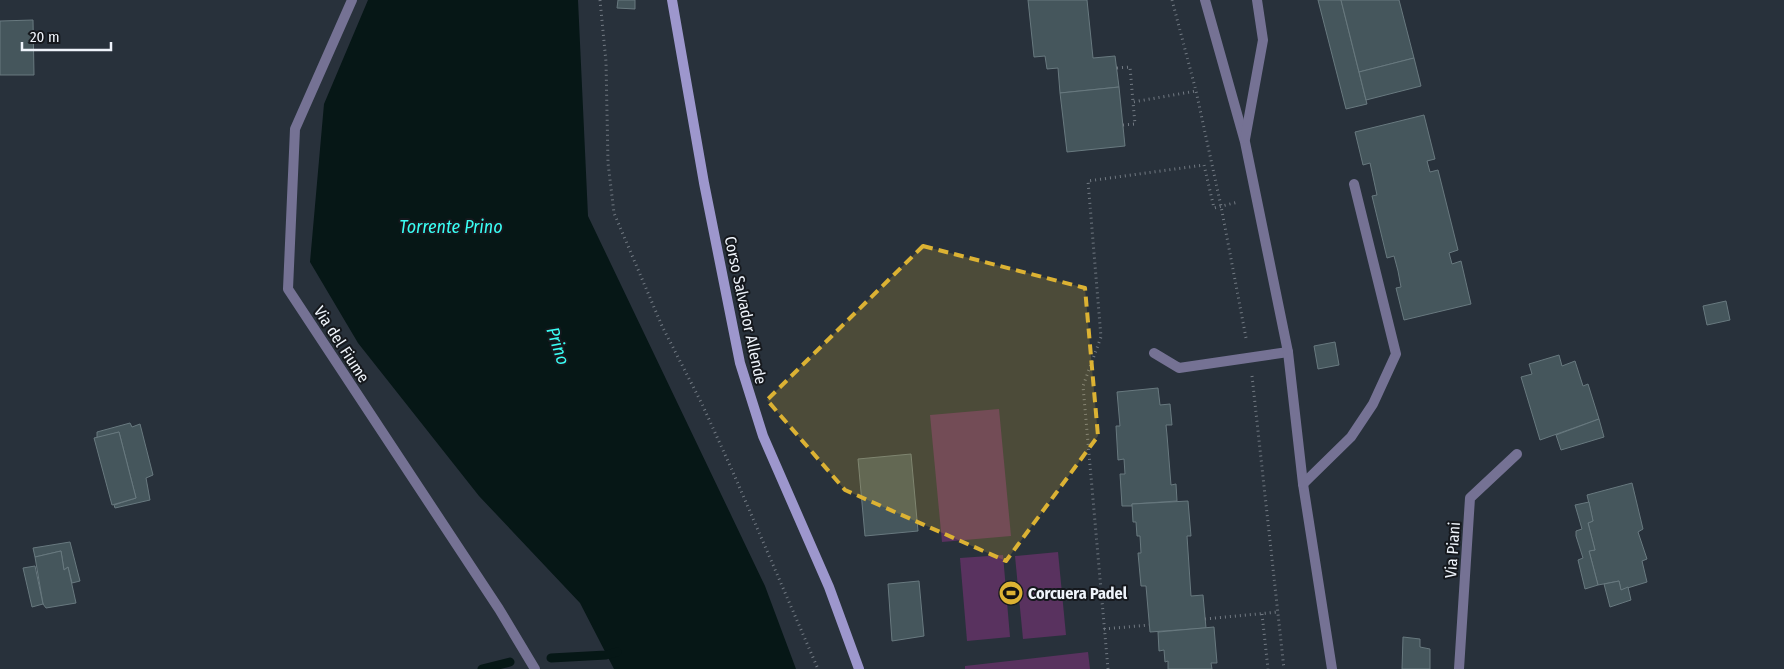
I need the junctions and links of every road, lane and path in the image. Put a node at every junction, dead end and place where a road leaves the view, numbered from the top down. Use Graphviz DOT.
graph roads {
  1 [pos="352,0"];
  2 [pos="600,0"];
  3 [pos="672,0"];
  4 [pos="1172,0"];
  5 [pos="1205,0"];
  6 [pos="1257,0"];
  7 [pos="1117,68"];
  8 [pos="1196,91"];
  9 [pos="1133,102"];
  10 [pos="1123,125"];
  11 [pos="1245,142"];
  12 [pos="1354,184"];
  13 [pos="1256,198"];
  14 [pos="1221,206"];
  15 [pos="1288,352"];
  16 [pos="1154,353"];
  17 [pos="1250,358"];
  18 [pos="1518,454"];
  19 [pos="1303,484"];
  20 [pos="1278,612"];
  21 [pos="1262,614"];
  22 [pos="1205,619"];
  23 [pos="1149,625"];
  24 [pos="1104,629"];
  25 [pos="534,669"];
  26 [pos="818,669"];
  27 [pos="859,669"];
  28 [pos="1108,669"];
  29 [pos="1268,669"];
  30 [pos="1284,669"];
  31 [pos="1332,669"];
  32 [pos="1459,669"];
  1 -- 25 [label="street, Via del Fiume"];
  2 -- 26 [label="path"];
  3 -- 27 [label="street, Corso Salvador Allende"];
  4 -- 8 [label="path"];
  5 -- 11 [label="street"];
  6 -- 11 [label="street"];
  7 -- 9 [label="path"];
  8 -- 9 [label="path"];
  8 -- 14 [label="path"];
  9 -- 10 [label="path"];
  11 -- 13 [label="street"];
  12 -- 19 [label="street"];
  13 -- 14 [label="path"];
  13 -- 15 [label="street"];
  14 -- 17 [label="path"];
  14 -- 24 [label="path"];
  15 -- 17 [label="street"];
  15 -- 19 [label="street"];
  16 -- 17 [label="street"];
  17 -- 20 [label="path"];
  18 -- 32 [label="street, Via Piani"];
  19 -- 31 [label="street"];
  20 -- 21 [label="path"];
  20 -- 30 [label="path"];
  21 -- 22 [label="path"];
  21 -- 29 [label="path"];
  23 -- 24 [label="path"];
  24 -- 28 [label="path"];
}
